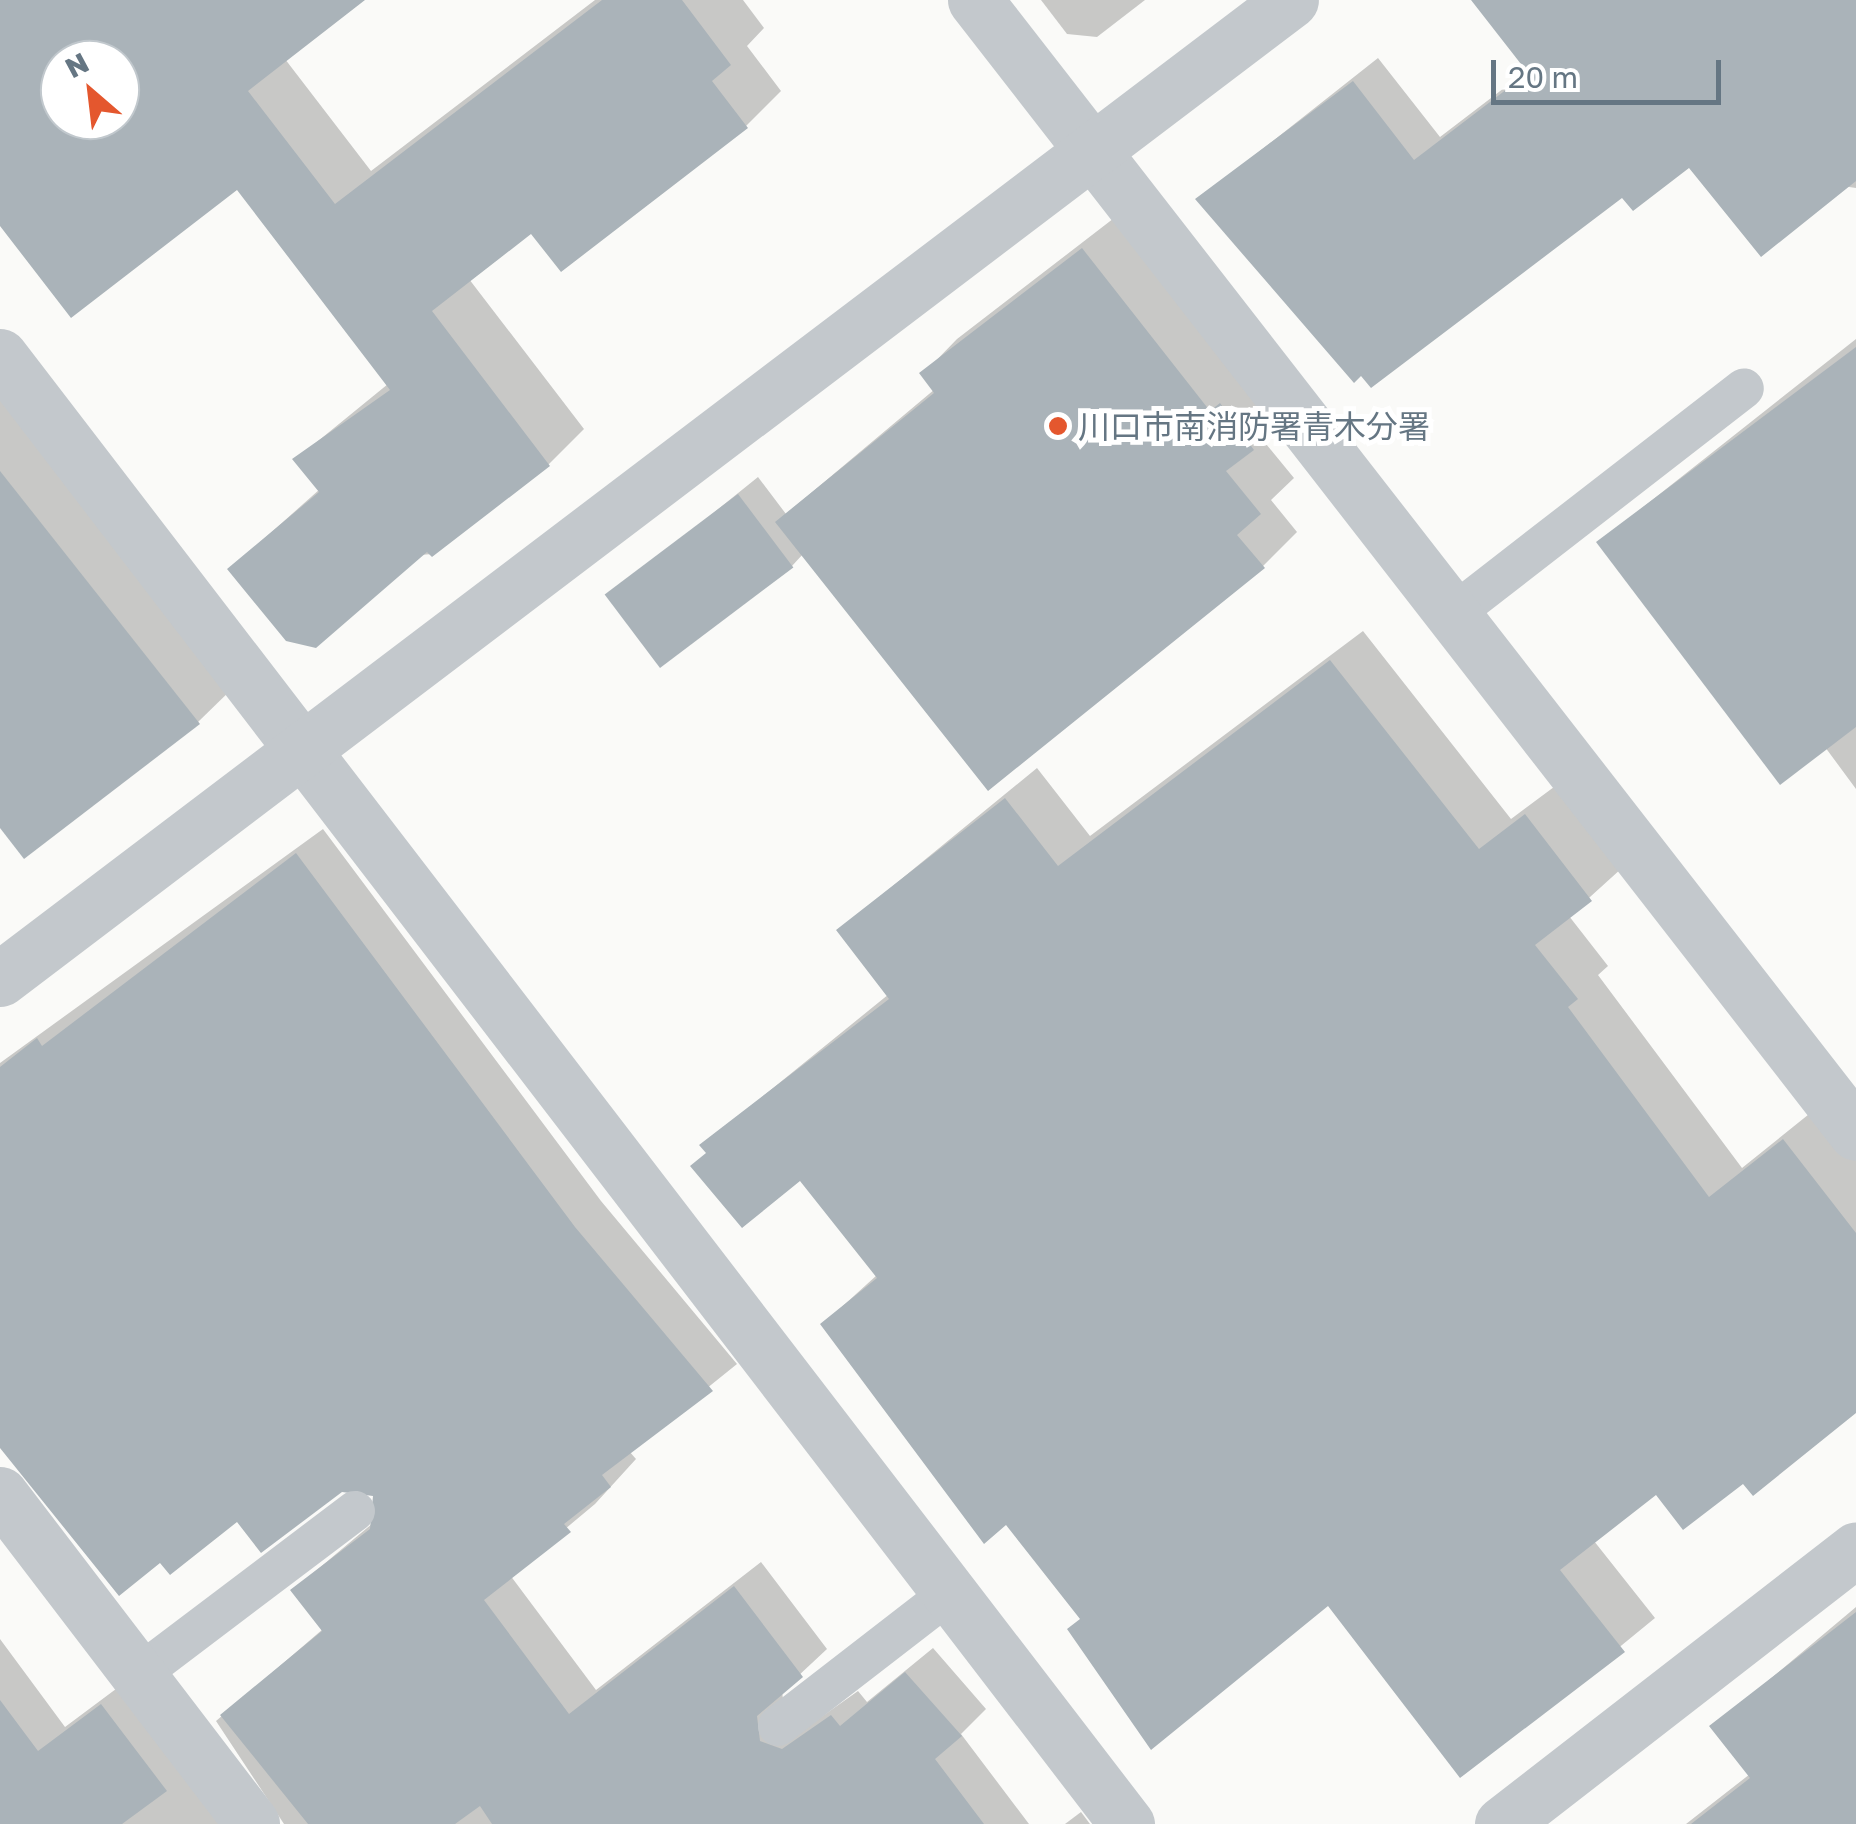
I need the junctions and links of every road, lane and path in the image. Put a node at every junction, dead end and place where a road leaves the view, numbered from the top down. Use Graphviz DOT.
graph roads {
  1 [pos="976,0"];
  2 [pos="1291,0"];
  3 [pos="1095,152"];
  4 [pos="0,356"];
  5 [pos="1744,388"];
  6 [pos="1453,614"];
  7 [pos="300,754"];
  8 [pos="0,979"];
  9 [pos="1856,1132"];
  10 [pos="0,1494"];
  11 [pos="355,1511"];
  12 [pos="1856,1549"];
  13 [pos="950,1594"];
  14 [pos="138,1675"];
  15 [pos="778,1726"];
  16 [pos="252,1824"];
  17 [pos="1127,1824"];
  18 [pos="1502,1824"];
  1 -- 3 [label="street"];
  2 -- 3 [label="street"];
  3 -- 6 [label="street"];
  3 -- 7 [label="street"];
  4 -- 7 [label="street"];
  5 -- 6 [label="lane"];
  6 -- 9 [label="street"];
  7 -- 8 [label="street"];
  7 -- 13 [label="street"];
  10 -- 14 [label="street"];
  11 -- 14 [label="lane"];
  12 -- 18 [label="street"];
  13 -- 15 [label="lane"];
  13 -- 17 [label="street"];
  14 -- 16 [label="street"];
}
